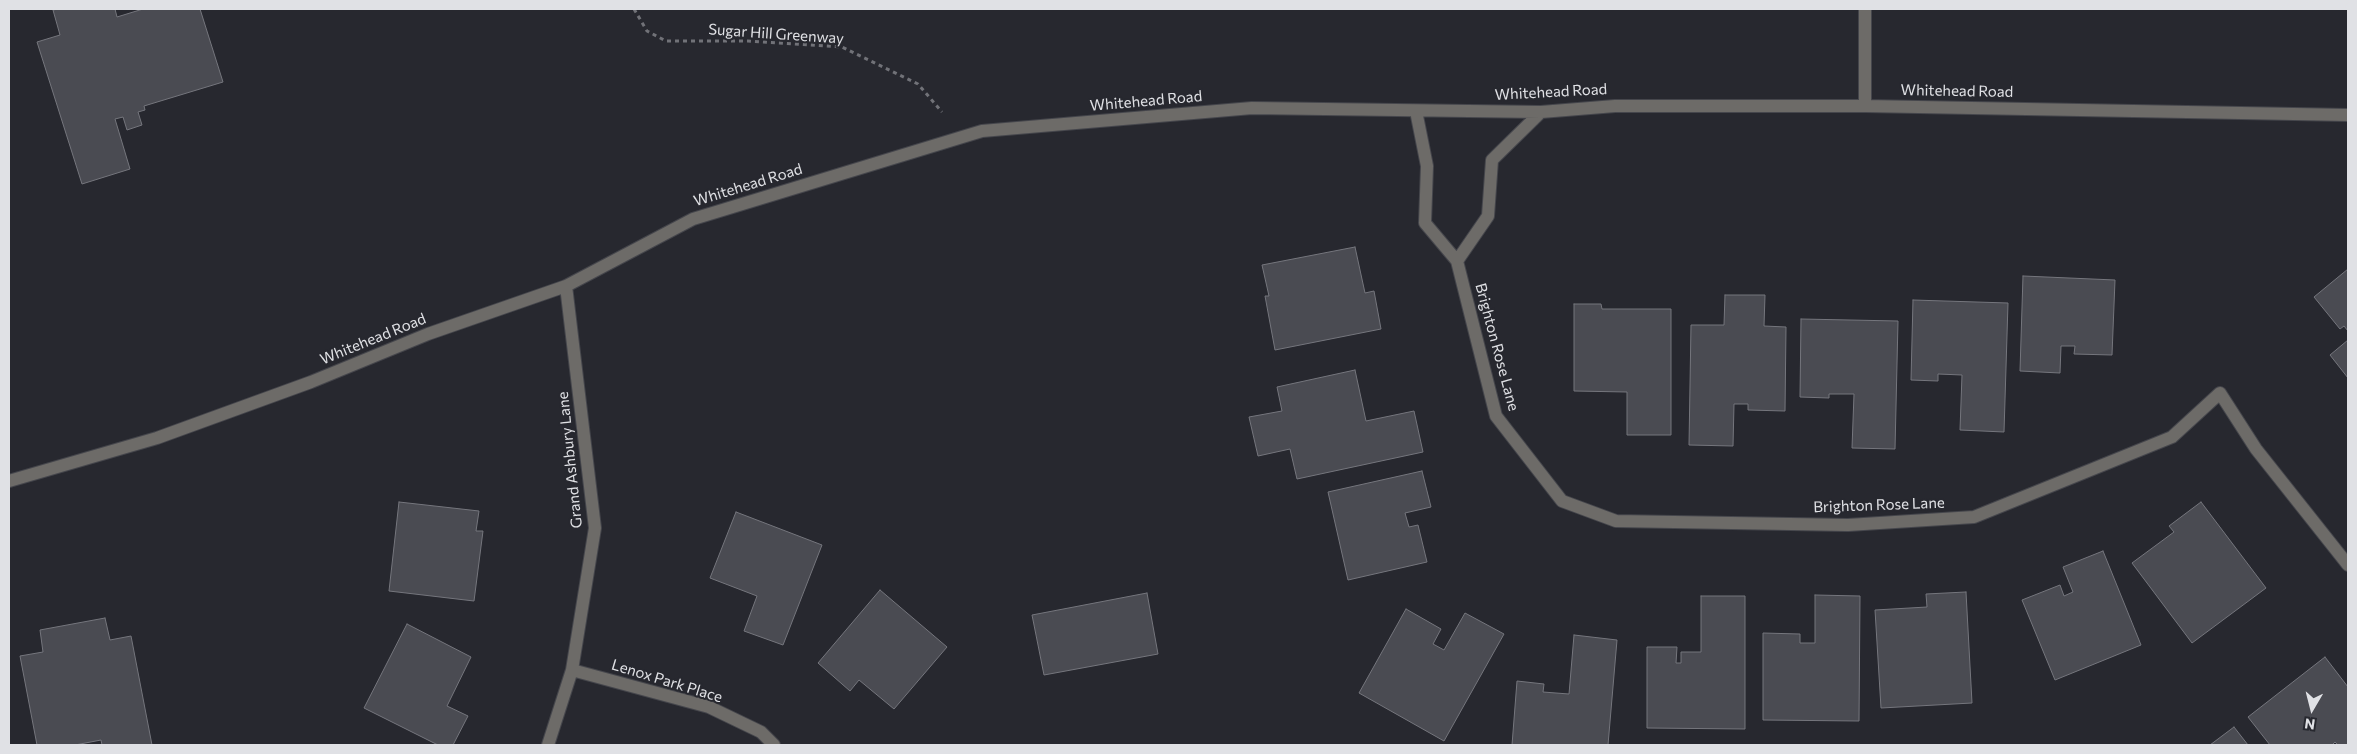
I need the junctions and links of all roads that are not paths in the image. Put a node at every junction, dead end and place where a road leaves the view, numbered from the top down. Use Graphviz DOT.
graph roads {
  1 [pos="1865,9"];
  2 [pos="1864,106"];
  3 [pos="1416,111"];
  4 [pos="1541,112"];
  5 [pos="2348,115"];
  6 [pos="1457,262"];
  7 [pos="566,286"];
  8 [pos="9,481"];
  9 [pos="2348,565"];
  10 [pos="572,670"];
  11 [pos="548,745"];
  12 [pos="774,745"];
  1 -- 2 [label="street"];
  2 -- 4 [label="street, Whitehead Road"];
  2 -- 5 [label="street, Whitehead Road"];
  3 -- 4 [label="street, Whitehead Road"];
  3 -- 6 [label="street, Brighton Rose Lane"];
  3 -- 7 [label="street, Whitehead Road"];
  4 -- 6 [label="street"];
  6 -- 9 [label="street, Brighton Rose Lane"];
  7 -- 8 [label="street, Whitehead Road"];
  7 -- 10 [label="street, Grand Ashbury Lane"];
  10 -- 11 [label="street, Grand Ashbury Lane"];
  10 -- 12 [label="street, Lenox Park Place"];
}
